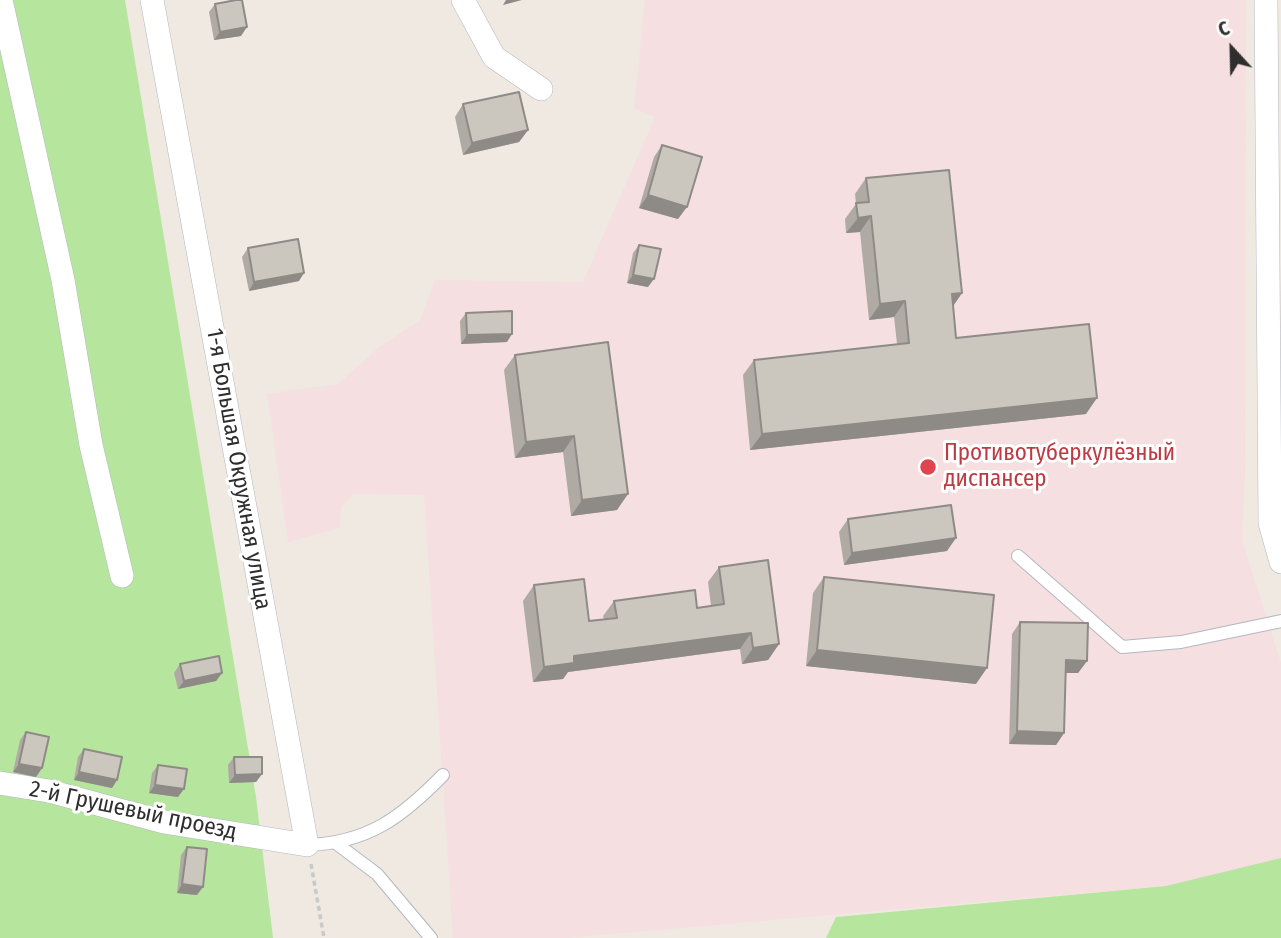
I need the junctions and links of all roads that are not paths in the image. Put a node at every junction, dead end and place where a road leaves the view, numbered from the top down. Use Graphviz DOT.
graph roads {
  1 [pos="1,0"];
  2 [pos="152,0"];
  3 [pos="463,0"];
  4 [pos="1266,0"];
  5 [pos="541,89"];
  6 [pos="1276,532"];
  7 [pos="1018,556"];
  8 [pos="1281,562"];
  9 [pos="122,576"];
  10 [pos="1281,621"];
  11 [pos="443,775"];
  12 [pos="0,783"];
  13 [pos="337,844"];
  14 [pos="307,845"];
  15 [pos="431,938"];
  1 -- 9 [label="street"];
  2 -- 14 [label="street, 1-я Большая Окружная улица"];
  3 -- 5 [label="street"];
  4 -- 6 [label="street"];
  6 -- 8 [label="street"];
  7 -- 10 [label="lane"];
  11 -- 13 [label="lane"];
  12 -- 14 [label="street, 2-й Грушевый проезд"];
  13 -- 14 [label="lane"];
  13 -- 15 [label="lane"];
}
